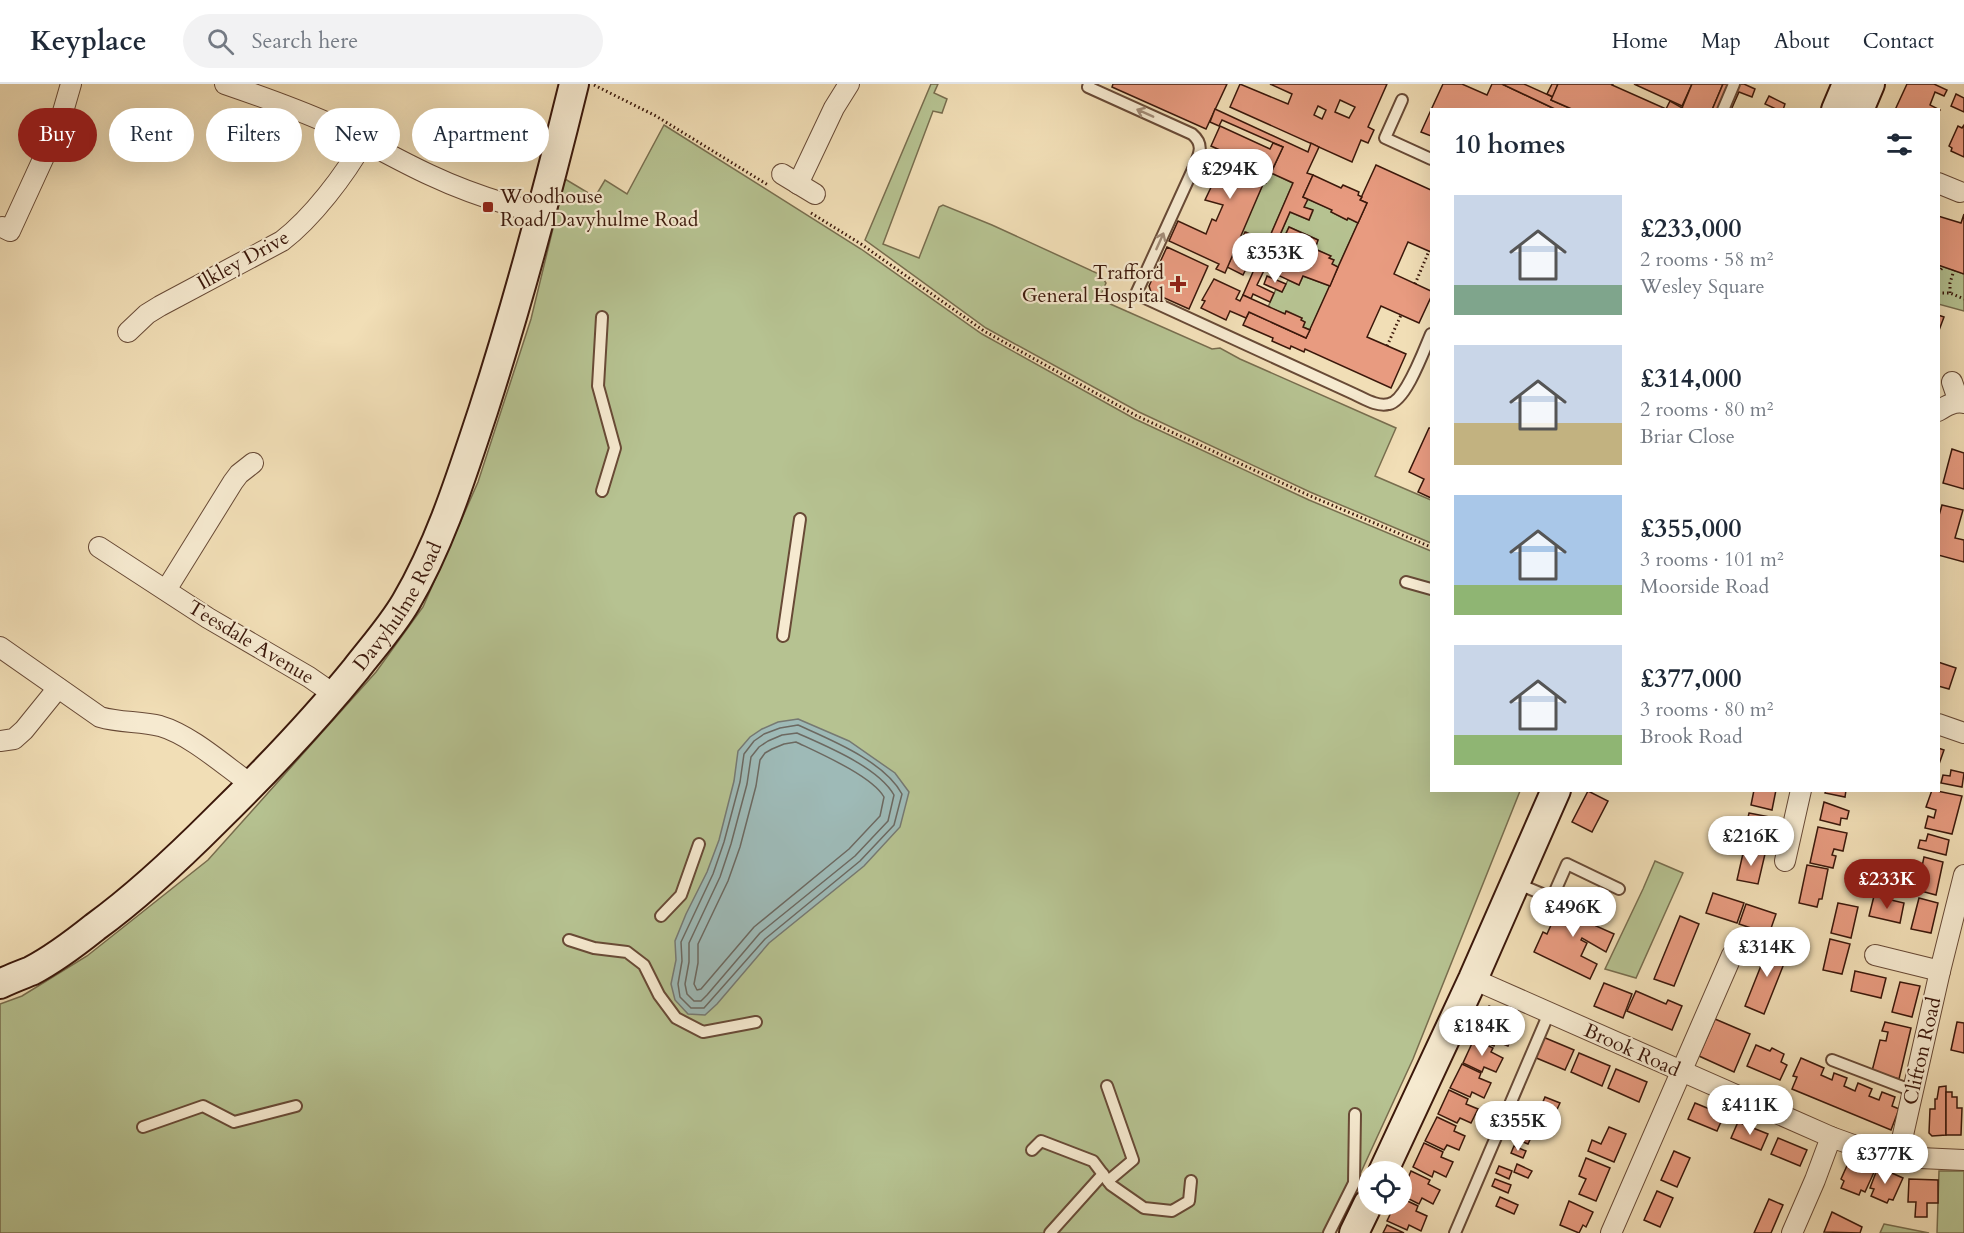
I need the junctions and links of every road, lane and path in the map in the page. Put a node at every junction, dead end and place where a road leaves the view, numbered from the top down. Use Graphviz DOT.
graph roads {
  1 [pos="71,84"];
  2 [pos="225,84"];
  3 [pos="574,84"];
  4 [pos="591,84"];
  5 [pos="849,84"];
  6 [pos="1089,84"];
  7 [pos="1734,84"];
  8 [pos="1848,84"];
  9 [pos="1870,84"];
  10 [pos="1402,100"];
  11 [pos="1724,108"];
  12 [pos="1837,108"];
  13 [pos="1860,108"];
  14 [pos="314,117"];
  15 [pos="1430,159"];
  16 [pos="400,160"];
  17 [pos="351,162"];
  18 [pos="1940,184"];
  19 [pos="794,190"];
  20 [pos="1960,192"];
  21 [pos="542,214"];
  22 [pos="2,227"];
  23 [pos="1429,251"];
  24 [pos="1943,267"];
  25 [pos="1954,270"];
  26 [pos="1940,271"];
  27 [pos="1414,284"];
  28 [pos="1940,293"];
  29 [pos="1950,293"];
  30 [pos="1964,299"];
  31 [pos="1401,315"];
  32 [pos="602,317"];
  33 [pos="128,333"];
  34 [pos="1430,336"];
  35 [pos="1387,346"];
  36 [pos="1952,382"];
  37 [pos="1961,402"];
  38 [pos="1940,410"];
  39 [pos="253,463"];
  40 [pos="602,491"];
  41 [pos="800,519"];
  42 [pos="99,547"];
  43 [pos="1430,547"];
  44 [pos="1406,582"];
  45 [pos="1430,588"];
  46 [pos="166,591"];
  47 [pos="783,636"];
  48 [pos="0,647"];
  49 [pos="58,688"];
  50 [pos="335,695"];
  51 [pos="1940,725"];
  52 [pos="1964,733"];
  53 [pos="0,741"];
  54 [pos="252,785"];
  55 [pos="1555,792"];
  56 [pos="1801,792"];
  57 [pos="699,844"];
  58 [pos="1785,861"];
  59 [pos="1964,875"];
  60 [pos="1515,883"];
  61 [pos="1619,890"];
  62 [pos="1959,914"];
  63 [pos="661,916"];
  64 [pos="569,940"];
  65 [pos="1875,955"];
  66 [pos="1732,956"];
  67 [pos="1940,971"];
  68 [pos="1473,979"];
  69 [pos="0,984"];
  70 [pos="1550,1013"];
  71 [pos="756,1022"];
  72 [pos="1832,1060"];
  73 [pos="1682,1072"];
  74 [pos="1107,1086"];
  75 [pos="1913,1091"];
  76 [pos="296,1106"];
  77 [pos="1355,1114"];
  78 [pos="143,1127"];
  79 [pos="1831,1137"];
  80 [pos="1032,1150"];
  81 [pos="1898,1157"];
  82 [pos="1964,1160"];
  83 [pos="1388,1161"];
  84 [pos="1106,1178"];
  85 [pos="1191,1181"];
  86 [pos="1363,1215"];
  87 [pos="1050,1233"];
  88 [pos="1329,1233"];
  89 [pos="1354,1233"];
  90 [pos="1455,1233"];
  91 [pos="1611,1233"];
  92 [pos="1792,1233"];
  1 -- 22 [label="street"];
  2 -- 14 [label="street"];
  3 -- 21 [label="street, Davyhulme Road"];
  4 -- 19 [label="path"];
  5 -- 19 [label="street"];
  34 -- 6 [label="lane, one-way"];
  7 -- 11 [label="lane"];
  8 -- 12 [label="street"];
  9 -- 13 [label="street"];
  10 -- 15 [label="lane"];
  16 -- 21 [label="street"];
  17 -- 33 [label="street, Ilkley Drive"];
  18 -- 20 [label="street"];
  19 -- 43 [label="path"];
  21 -- 50 [label="street, Davyhulme Road"];
  23 -- 27 [label="path"];
  24 -- 26 [label="path"];
  25 -- 29 [label="path"];
  28 -- 29 [label="path"];
  29 -- 30 [label="path"];
  31 -- 35 [label="path"];
  32 -- 40 [label="lane"];
  36 -- 37 [label="street"];
  37 -- 38 [label="street"];
  39 -- 46 [label="street, Teesdale Avenue"];
  41 -- 47 [label="lane"];
  42 -- 46 [label="street, Teesdale Avenue"];
  44 -- 45 [label="lane"];
  46 -- 50 [label="street, Teesdale Avenue"];
  48 -- 49 [label="street"];
  49 -- 53 [label="street"];
  49 -- 54 [label="street"];
  50 -- 54 [label="street, Davyhulme Road"];
  51 -- 52 [label="street"];
  54 -- 69 [label="street, Davyhulme Road"];
  55 -- 60 [label="street"];
  56 -- 58 [label="street"];
  57 -- 63 [label="lane"];
  59 -- 62 [label="street, Clifton Road"];
  60 -- 61 [label="lane"];
  60 -- 68 [label="street"];
  62 -- 67 [label="street, Clifton Road"];
  64 -- 71 [label="lane"];
  65 -- 67 [label="street"];
  66 -- 73 [label="street"];
  67 -- 75 [label="street, Clifton Road"];
  68 -- 70 [label="street, Brook Road"];
  68 -- 83 [label="street"];
  70 -- 73 [label="street, Brook Road"];
  70 -- 90 [label="lane"];
  72 -- 75 [label="lane"];
  73 -- 79 [label="street, Brook Road"];
  73 -- 91 [label="street"];
  74 -- 84 [label="lane"];
  75 -- 81 [label="street, Clifton Road"];
  76 -- 78 [label="lane"];
  77 -- 88 [label="lane"];
  79 -- 81 [label="street, Brook Road"];
  79 -- 92 [label="street"];
  80 -- 84 [label="lane"];
  81 -- 82 [label="street, Brook Road"];
  84 -- 85 [label="lane"];
  84 -- 87 [label="lane"];
  86 -- 89 [label="street"];
}
